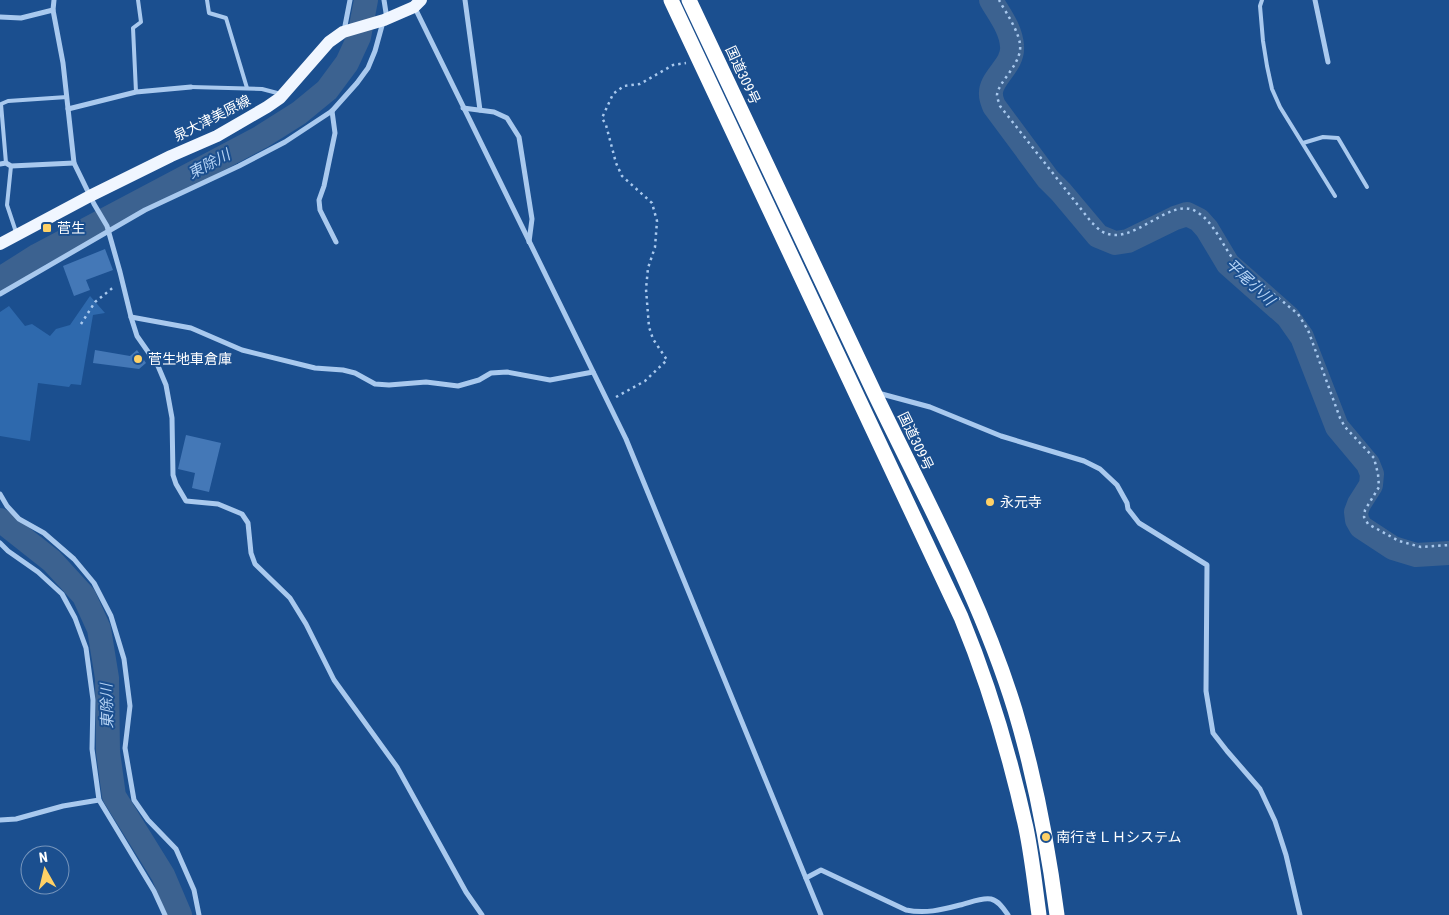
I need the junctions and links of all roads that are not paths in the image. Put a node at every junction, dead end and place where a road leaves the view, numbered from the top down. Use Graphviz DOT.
graph roads {
  1 [pos="54,0"];
  2 [pos="138,0"];
  3 [pos="207,0"];
  4 [pos="350,0"];
  5 [pos="384,0"];
  6 [pos="465,0"];
  7 [pos="672,0"];
  8 [pos="689,0"];
  9 [pos="1262,0"];
  10 [pos="1315,0"];
  11 [pos="418,3"];
  12 [pos="53,10"];
  13 [pos="0,17"];
  14 [pos="382,20"];
  15 [pos="346,31"];
  16 [pos="1328,62"];
  17 [pos="191,87"];
  18 [pos="247,88"];
  19 [pos="136,92"];
  20 [pos="284,94"];
  21 [pos="67,97"];
  22 [pos="463,108"];
  23 [pos="68,109"];
  24 [pos="480,110"];
  25 [pos="332,111"];
  26 [pos="1303,143"];
  27 [pos="74,163"];
  28 [pos="5,164"];
  29 [pos="1367,187"];
  30 [pos="1336,196"];
  31 [pos="92,200"];
  32 [pos="107,229"];
  33 [pos="17,235"];
  34 [pos="336,242"];
  35 [pos="529,242"];
  36 [pos="0,244"];
  37 [pos="0,294"];
  38 [pos="131,317"];
  39 [pos="593,372"];
  40 [pos="875,393"];
  41 [pos="860,399"];
  42 [pos="0,494"];
  43 [pos="0,542"];
  44 [pos="99,800"];
  45 [pos="0,820"];
  46 [pos="806,878"];
  47 [pos="165,915"];
  48 [pos="199,915"];
  49 [pos="482,915"];
  50 [pos="821,915"];
  51 [pos="1008,915"];
  52 [pos="1040,915"];
  53 [pos="1058,915"];
  54 [pos="1300,915"];
  1 -- 12 [label="street"];
  2 -- 19 [label="lane"];
  3 -- 18 [label="lane"];
  4 -- 15 [label="street"];
  5 -- 14 [label="street"];
  6 -- 24 [label="street"];
  7 -- 41 [label="highway"];
  8 -- 40 [label="highway, 国道309号"];
  9 -- 26 [label="lane"];
  10 -- 16 [label="street"];
  11 -- 14 [label="main road, 泉大津美原線"];
  11 -- 22 [label="street"];
  12 -- 13 [label="street"];
  12 -- 21 [label="street"];
  14 -- 15 [label="main road, 泉大津美原線"];
  14 -- 25 [label="street"];
  15 -- 20 [label="main road, 泉大津美原線"];
  17 -- 18 [label="lane"];
  17 -- 19 [label="street"];
  18 -- 20 [label="lane"];
  19 -- 23 [label="street"];
  20 -- 31 [label="main road, 泉大津美原線"];
  21 -- 23 [label="street"];
  21 -- 28 [label="lane"];
  22 -- 24 [label="street"];
  22 -- 35 [label="street"];
  23 -- 27 [label="street"];
  24 -- 35 [label="street"];
  25 -- 32 [label="street"];
  25 -- 34 [label="street"];
  26 -- 29 [label="lane"];
  26 -- 30 [label="lane"];
  27 -- 28 [label="street"];
  27 -- 31 [label="street"];
  28 -- 33 [label="lane"];
  31 -- 32 [label="street"];
  31 -- 33 [label="main road, 泉大津美原線"];
  32 -- 37 [label="street"];
  32 -- 38 [label="street"];
  33 -- 36 [label="main road, 泉大津美原線"];
  35 -- 39 [label="street"];
  38 -- 39 [label="street"];
  38 -- 49 [label="street"];
  39 -- 46 [label="street"];
  40 -- 41 [label="street"];
  40 -- 53 [label="highway, 国道309号"];
  40 -- 54 [label="street"];
  41 -- 52 [label="highway"];
  42 -- 48 [label="street"];
  43 -- 44 [label="street"];
  44 -- 45 [label="street"];
  44 -- 47 [label="street"];
  46 -- 50 [label="street"];
  46 -- 51 [label="street"];
}
